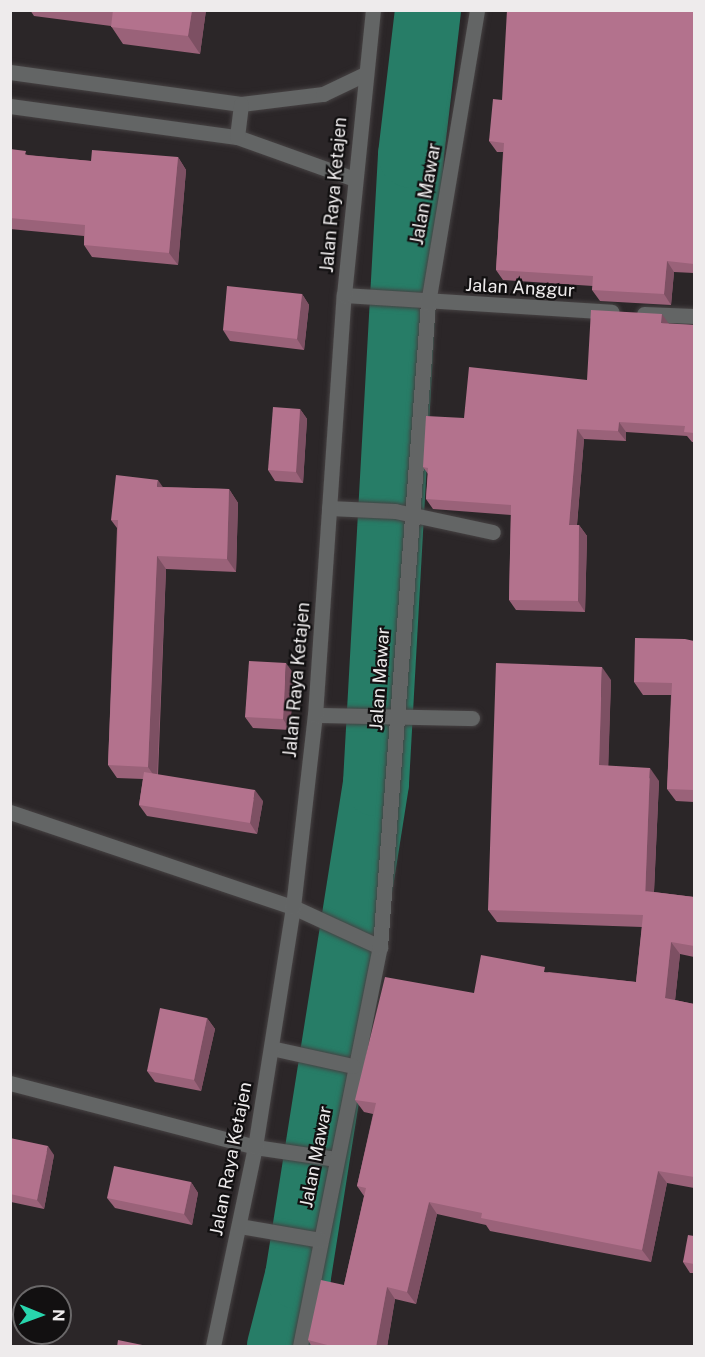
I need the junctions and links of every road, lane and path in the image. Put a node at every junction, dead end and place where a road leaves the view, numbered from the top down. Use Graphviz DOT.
graph roads {
  1 [pos="373,10"];
  2 [pos="477,10"];
  3 [pos="10,72"];
  4 [pos="365,74"];
  5 [pos="241,104"];
  6 [pos="10,106"];
  7 [pos="237,137"];
  8 [pos="354,179"];
  9 [pos="351,296"];
  10 [pos="420,302"];
  11 [pos="694,316"];
  12 [pos="329,508"];
  13 [pos="411,516"];
  14 [pos="493,532"];
  15 [pos="315,715"];
  16 [pos="388,716"];
  17 [pos="472,718"];
  18 [pos="10,812"];
  19 [pos="293,907"];
  20 [pos="380,947"];
  21 [pos="271,1048"];
  22 [pos="353,1066"];
  23 [pos="10,1083"];
  24 [pos="255,1147"];
  25 [pos="336,1159"];
  26 [pos="239,1226"];
  27 [pos="316,1239"];
  28 [pos="213,1347"];
  29 [pos="300,1347"];
  1 -- 4 [label="street, Jalan Raya Ketajen"];
  2 -- 10 [label="street, Jalan Mawar"];
  3 -- 5 [label="street"];
  4 -- 5 [label="street"];
  4 -- 8 [label="street, Jalan Raya Ketajen"];
  5 -- 7 [label="street"];
  6 -- 7 [label="street"];
  7 -- 8 [label="street"];
  8 -- 9 [label="street, Jalan Raya Ketajen"];
  9 -- 10 [label="street, Jalan Anggur"];
  9 -- 12 [label="street, Jalan Raya Ketajen"];
  10 -- 11 [label="street, Jalan Anggur"];
  10 -- 13 [label="street, Jalan Mawar"];
  12 -- 13 [label="street"];
  12 -- 15 [label="street, Jalan Raya Ketajen"];
  13 -- 14 [label="street"];
  13 -- 16 [label="street, Jalan Mawar"];
  15 -- 16 [label="street"];
  15 -- 19 [label="street, Jalan Raya Ketajen"];
  16 -- 17 [label="street"];
  16 -- 20 [label="street, Jalan Mawar"];
  18 -- 19 [label="street"];
  19 -- 20 [label="street"];
  19 -- 21 [label="street, Jalan Raya Ketajen"];
  20 -- 22 [label="street, Jalan Mawar"];
  21 -- 22 [label="street"];
  21 -- 24 [label="street, Jalan Raya Ketajen"];
  22 -- 25 [label="street, Jalan Mawar"];
  23 -- 24 [label="street"];
  24 -- 25 [label="street"];
  24 -- 26 [label="street, Jalan Raya Ketajen"];
  25 -- 27 [label="street, Jalan Mawar"];
  26 -- 27 [label="street"];
  26 -- 28 [label="street, Jalan Raya Ketajen"];
  27 -- 29 [label="street, Jalan Mawar"];
}
